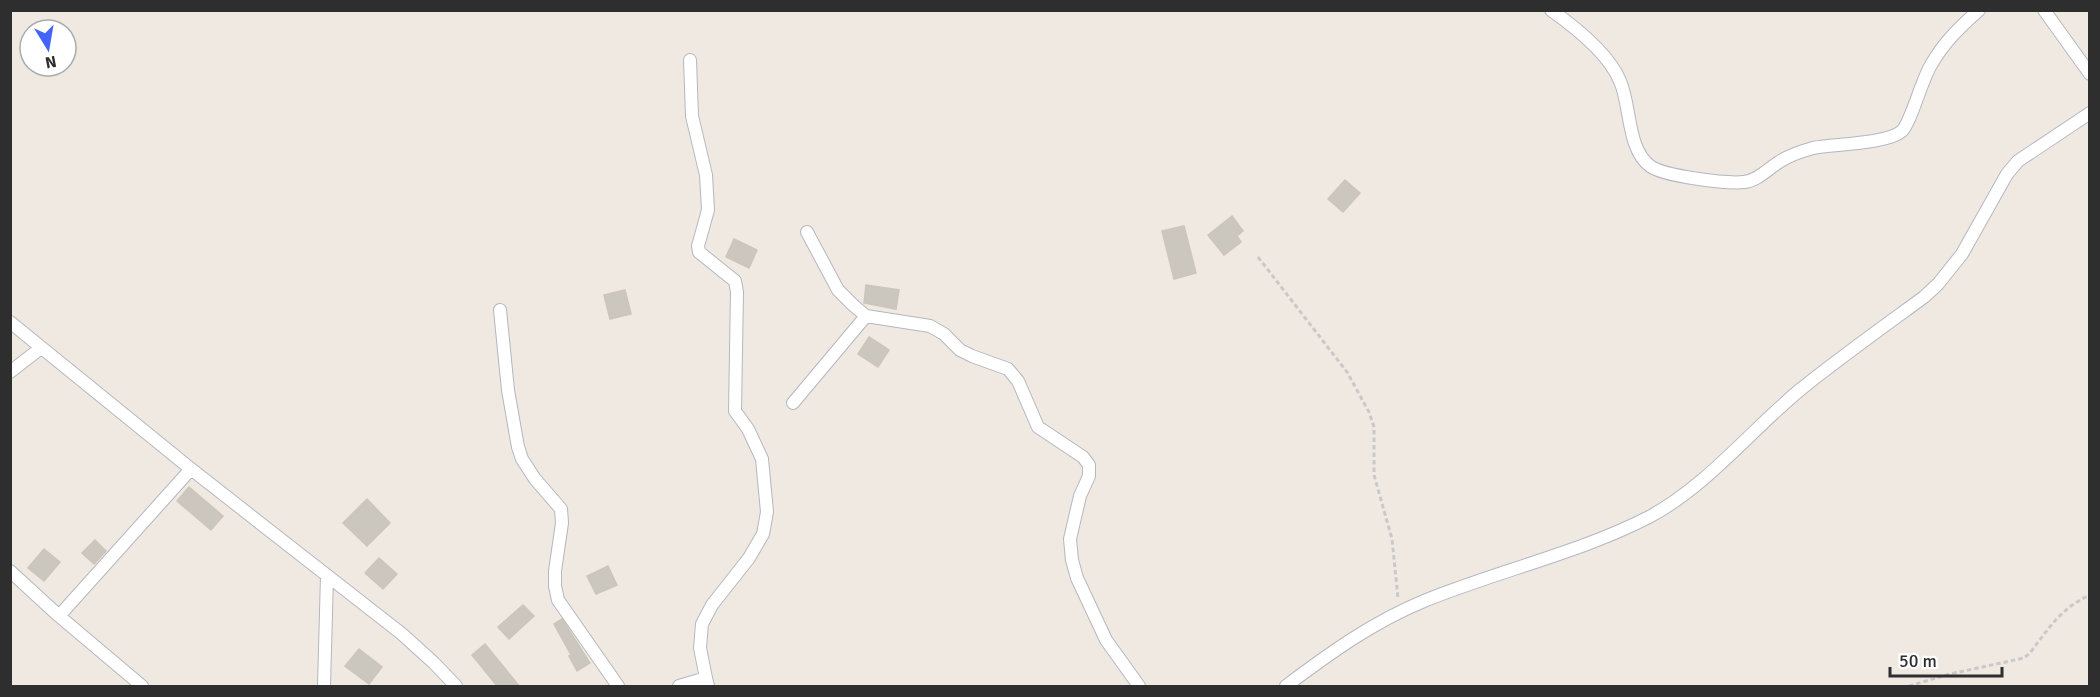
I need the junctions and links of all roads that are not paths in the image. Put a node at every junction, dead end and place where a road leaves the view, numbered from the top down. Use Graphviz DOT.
graph roads {
  1 [pos="1551,10"];
  2 [pos="1979,10"];
  3 [pos="2044,10"];
  4 [pos="690,60"];
  5 [pos="2090,74"];
  6 [pos="2090,113"];
  7 [pos="807,232"];
  8 [pos="500,310"];
  9 [pos="866,316"];
  10 [pos="10,322"];
  11 [pos="41,348"];
  12 [pos="10,372"];
  13 [pos="793,403"];
  14 [pos="191,469"];
  15 [pos="10,571"];
  16 [pos="327,576"];
  17 [pos="59,616"];
  18 [pos="707,682"];
  19 [pos="142,687"];
  20 [pos="324,687"];
  21 [pos="456,687"];
  22 [pos="618,687"];
  23 [pos="679,687"];
  24 [pos="1139,687"];
  25 [pos="1286,687"];
  1 -- 2 [label="street"];
  3 -- 5 [label="street"];
  4 -- 18 [label="street"];
  6 -- 25 [label="street"];
  7 -- 9 [label="street"];
  8 -- 22 [label="street"];
  9 -- 13 [label="street"];
  9 -- 24 [label="street"];
  10 -- 11 [label="street"];
  11 -- 12 [label="street"];
  11 -- 14 [label="street"];
  14 -- 16 [label="street"];
  14 -- 17 [label="street"];
  15 -- 17 [label="street"];
  16 -- 20 [label="street"];
  16 -- 21 [label="street"];
  17 -- 19 [label="street"];
  18 -- 23 [label="street"];
}
